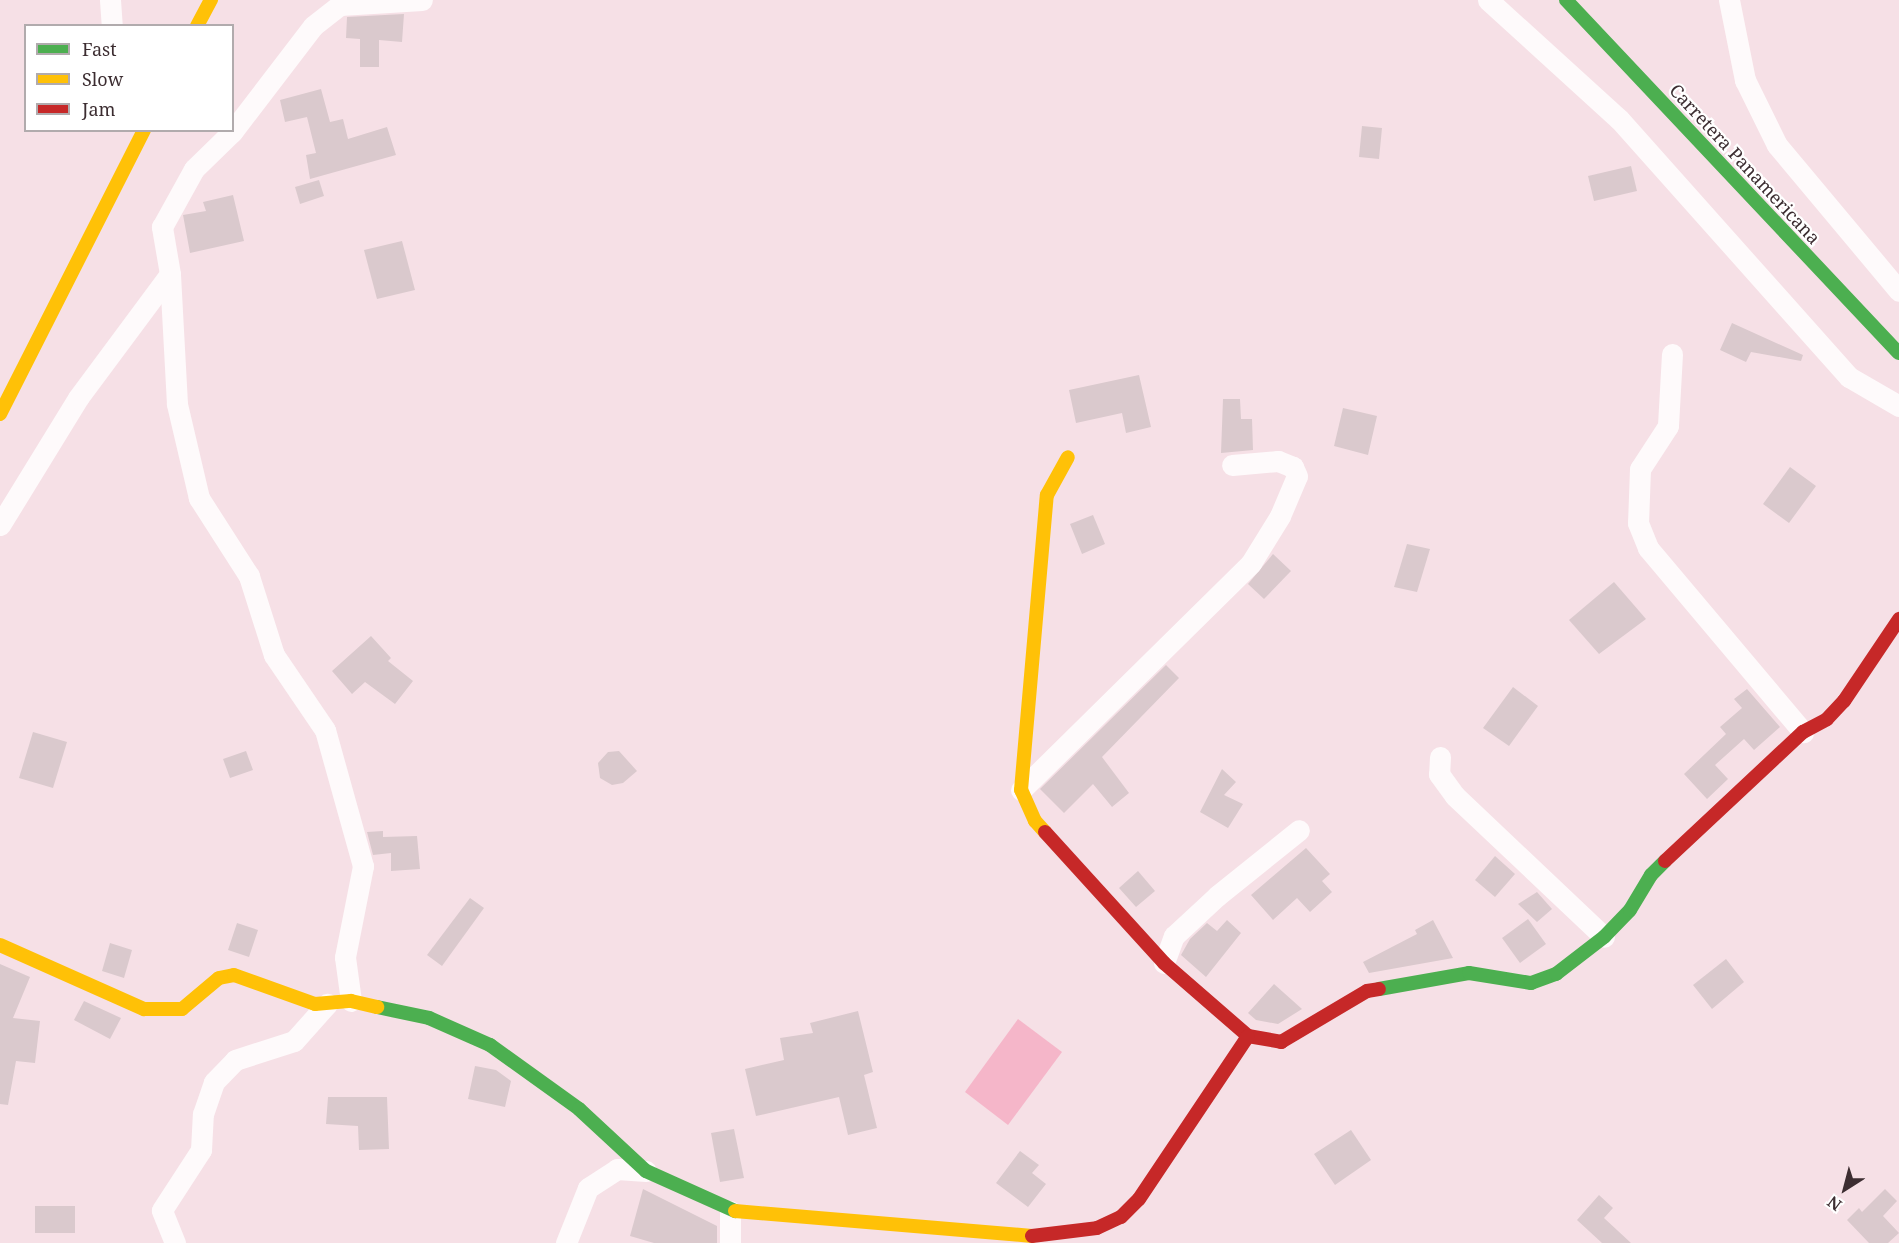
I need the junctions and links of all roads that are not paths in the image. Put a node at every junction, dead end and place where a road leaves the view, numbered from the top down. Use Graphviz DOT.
graph roads {
  1 [pos="110,0"];
  2 [pos="211,0"];
  3 [pos="422,0"];
  4 [pos="1488,0"];
  5 [pos="1566,0"];
  6 [pos="1728,0"];
  7 [pos="112,24"];
  8 [pos="197,24"];
  9 [pos="234,129"];
  10 [pos="232,132"];
  11 [pos="141,133"];
  12 [pos="170,274"];
  13 [pos="1899,291"];
  14 [pos="1899,353"];
  15 [pos="1672,354"];
  16 [pos="1899,406"];
  17 [pos="0,414"];
  18 [pos="1068,457"];
  19 [pos="1232,465"];
  20 [pos="0,525"];
  21 [pos="1899,619"];
  22 [pos="1803,732"];
  23 [pos="1440,757"];
  24 [pos="1021,790"];
  25 [pos="1299,830"];
  26 [pos="1604,937"];
  27 [pos="0,945"];
  28 [pos="1164,963"];
  29 [pos="351,1001"];
  30 [pos="327,1004"];
  31 [pos="1248,1036"];
  32 [pos="646,1171"];
  33 [pos="730,1211"];
  34 [pos="1033,1239"];
  35 [pos="175,1243"];
  36 [pos="566,1243"];
  37 [pos="730,1243"];
  1 -- 7 [label="street"];
  2 -- 8 [label="main road"];
  3 -- 9 [label="street"];
  4 -- 16 [label="street"];
  5 -- 14 [label="main road, Carretera Panamericana"];
  6 -- 13 [label="street"];
  10 -- 12 [label="street"];
  11 -- 17 [label="main road"];
  12 -- 20 [label="street"];
  12 -- 29 [label="street"];
  15 -- 22 [label="street"];
  18 -- 24 [label="main road"];
  19 -- 24 [label="street"];
  21 -- 22 [label="main road"];
  22 -- 26 [label="main road"];
  23 -- 26 [label="street"];
  24 -- 28 [label="main road"];
  25 -- 28 [label="street"];
  26 -- 31 [label="main road"];
  27 -- 30 [label="main road"];
  28 -- 31 [label="main road"];
  29 -- 30 [label="main road"];
  29 -- 32 [label="main road"];
  30 -- 35 [label="street"];
  31 -- 34 [label="main road"];
  32 -- 33 [label="main road"];
  32 -- 36 [label="street"];
  33 -- 34 [label="main road"];
  33 -- 37 [label="street"];
}
